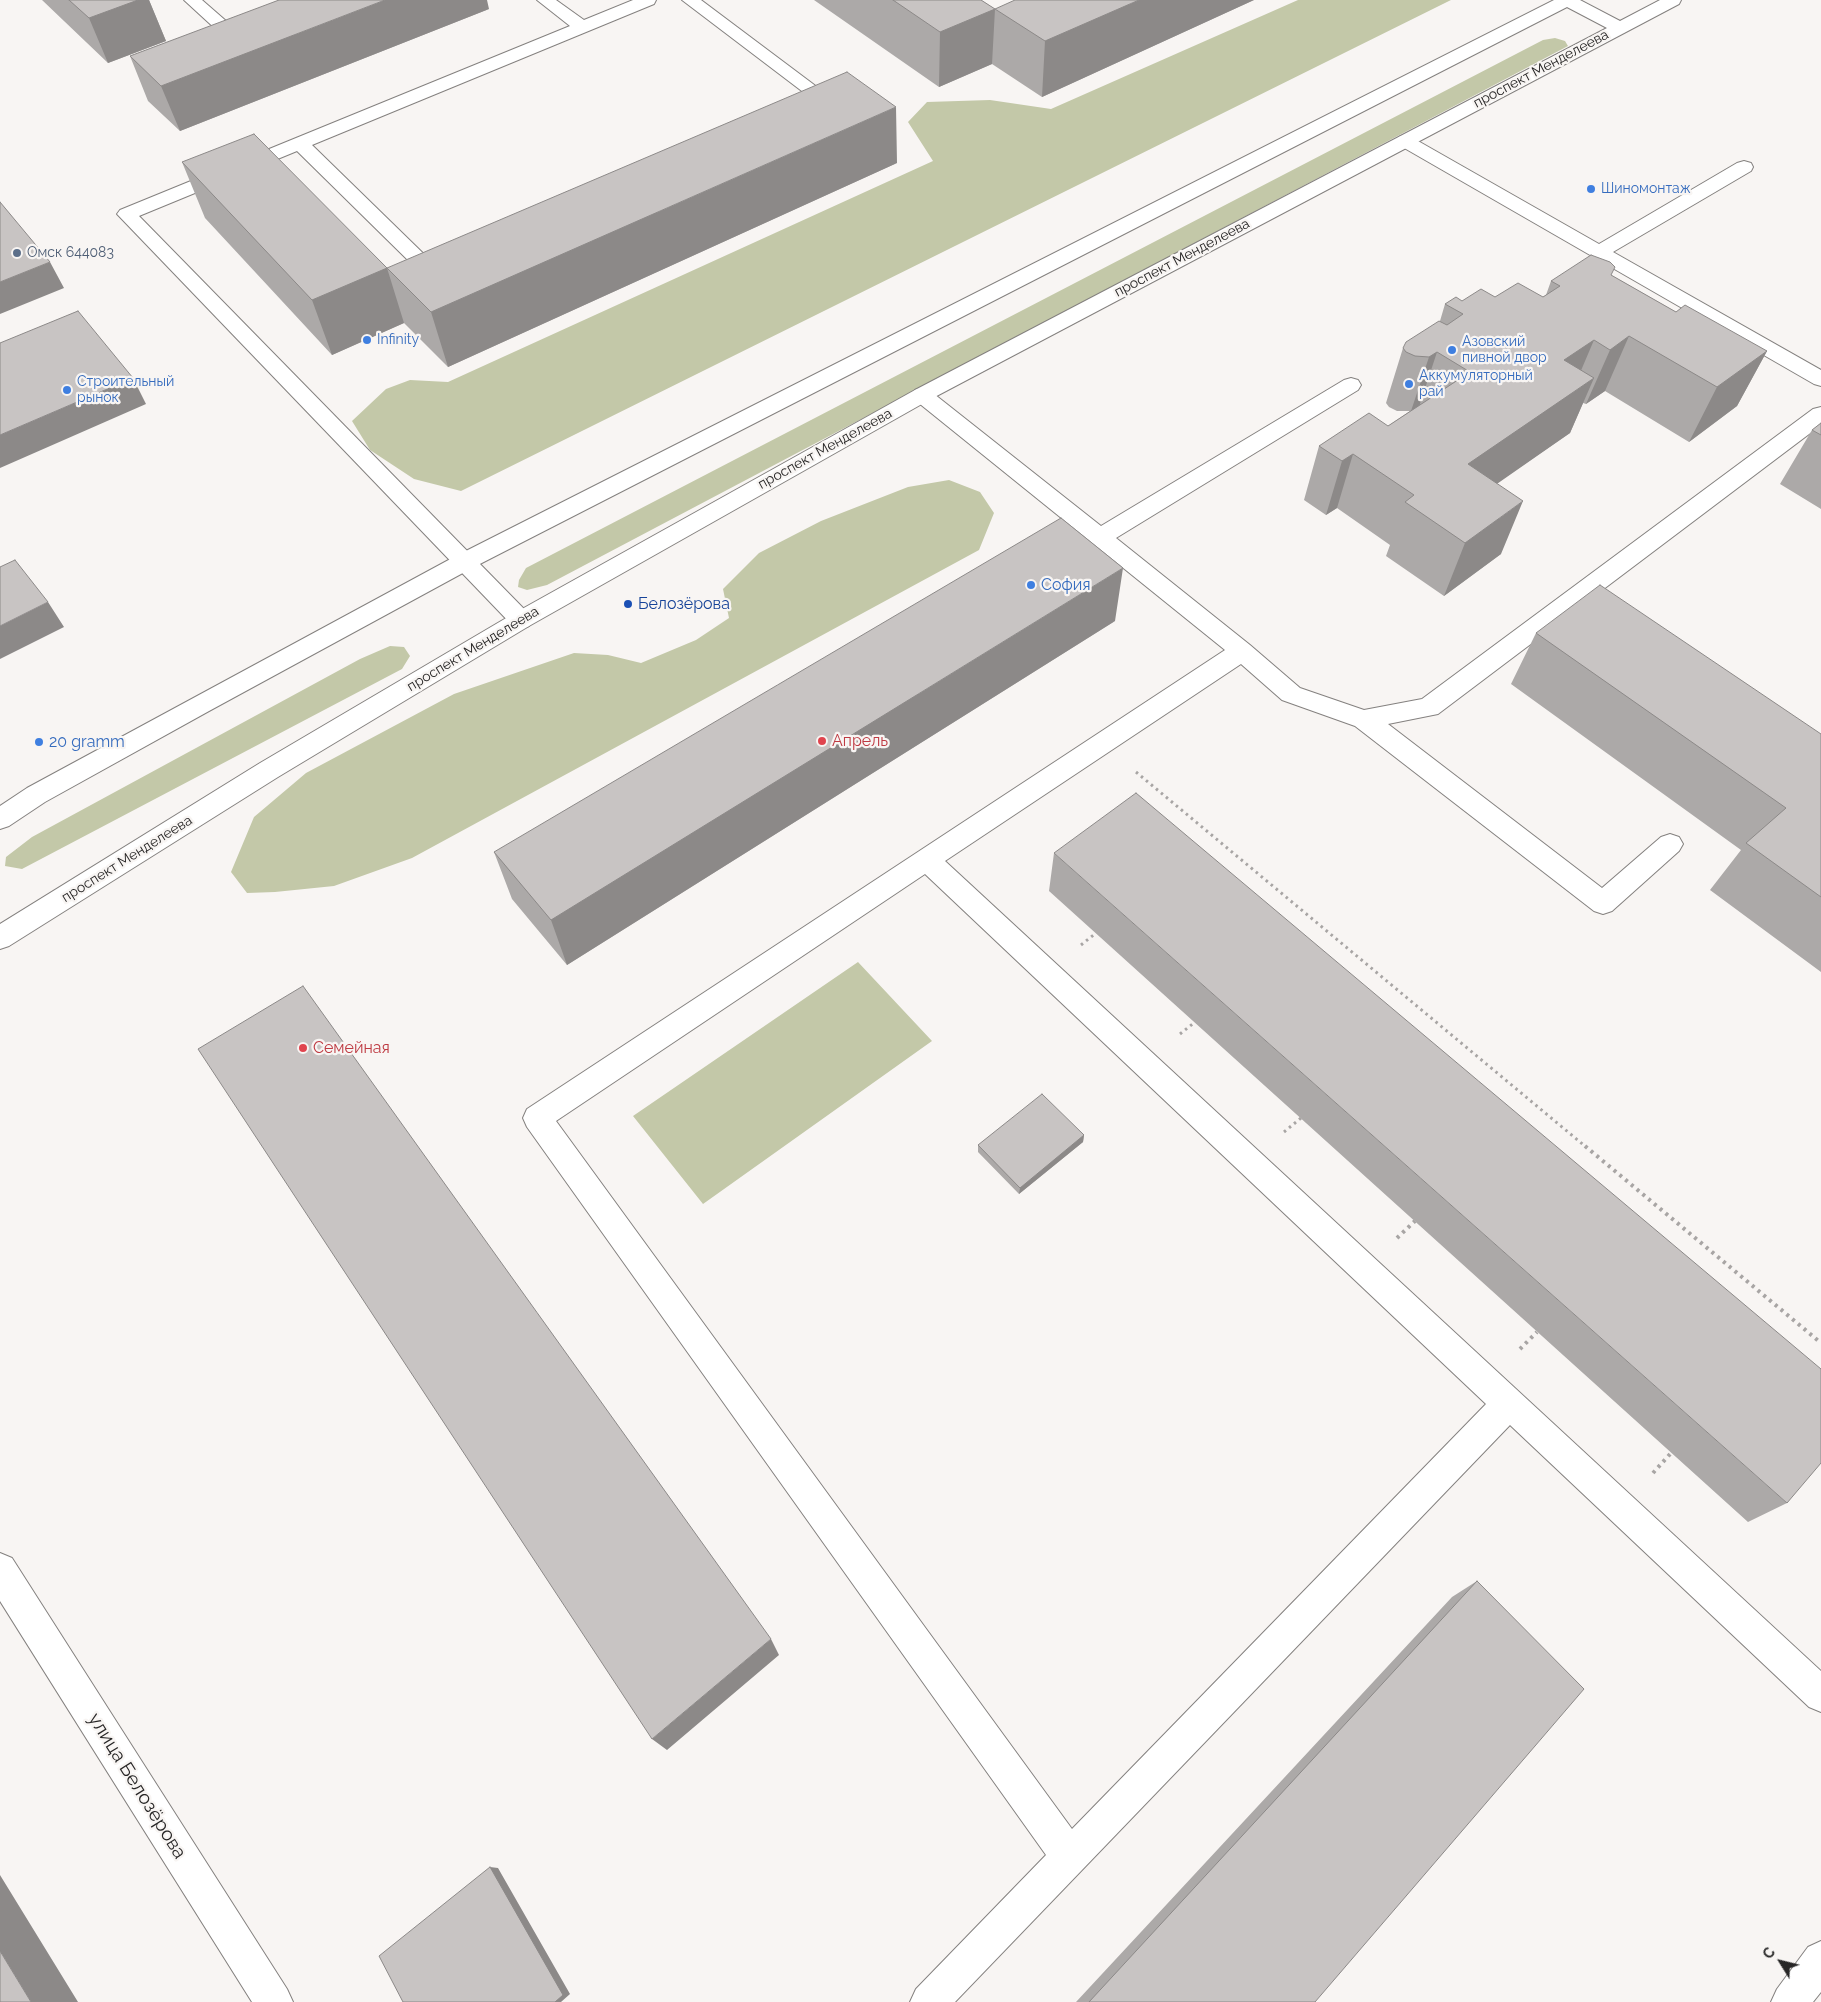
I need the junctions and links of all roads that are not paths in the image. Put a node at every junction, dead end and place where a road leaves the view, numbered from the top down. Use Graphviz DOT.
graph roads {
  1 [pos="192,0"];
  2 [pos="545,0"];
  3 [pos="648,0"];
  4 [pos="690,0"];
  5 [pos="1567,0"];
  6 [pos="1673,0"];
  7 [pos="582,27"];
  8 [pos="1620,28"];
  9 [pos="266,31"];
  10 [pos="788,114"];
  11 [pos="1404,141"];
  12 [pos="300,143"];
  13 [pos="1744,167"];
  14 [pos="1599,252"];
  15 [pos="464,254"];
  16 [pos="1821,380"];
  17 [pos="1351,385"];
  18 [pos="922,395"];
  19 [pos="1821,414"];
  20 [pos="1100,537"];
  21 [pos="464,562"];
  22 [pos="521,620"];
  23 [pos="1242,651"];
  24 [pos="1364,719"];
  25 [pos="0,819"];
  26 [pos="1670,844"];
  27 [pos="927,860"];
  28 [pos="0,938"];
  29 [pos="1509,1403"];
  30 [pos="0,1570"];
  31 [pos="1821,1695"];
  32 [pos="1070,1858"];
  33 [pos="1821,1960"];
  34 [pos="274,2002"];
  35 [pos="929,2002"];
  36 [pos="1790,2002"];
  1 -- 9 [label="main road"];
  2 -- 7 [label="main road"];
  3 -- 7 [label="main road"];
  4 -- 10 [label="main road"];
  5 -- 8 [label="main road"];
  5 -- 21 [label="main road"];
  6 -- 8 [label="main road, проспект Менделеева"];
  7 -- 12 [label="main road"];
  8 -- 11 [label="main road, проспект Менделеева"];
  11 -- 14 [label="main road"];
  11 -- 18 [label="main road, проспект Менделеева"];
  12 -- 15 [label="main road"];
  12 -- 21 [label="main road"];
  13 -- 14 [label="main road"];
  14 -- 16 [label="main road"];
  17 -- 20 [label="main road"];
  18 -- 20 [label="main road"];
  18 -- 22 [label="main road, проспект Менделеева"];
  19 -- 24 [label="main road"];
  20 -- 23 [label="main road"];
  21 -- 22 [label="main road"];
  21 -- 25 [label="main road"];
  22 -- 28 [label="main road, проспект Менделеева"];
  23 -- 24 [label="main road"];
  23 -- 27 [label="main road"];
  24 -- 26 [label="main road"];
  27 -- 29 [label="main road"];
  27 -- 32 [label="main road"];
  29 -- 31 [label="main road"];
  29 -- 32 [label="main road"];
  30 -- 34 [label="main road, улица Белозёрова"];
  32 -- 35 [label="main road"];
  33 -- 36 [label="main road"];
}
